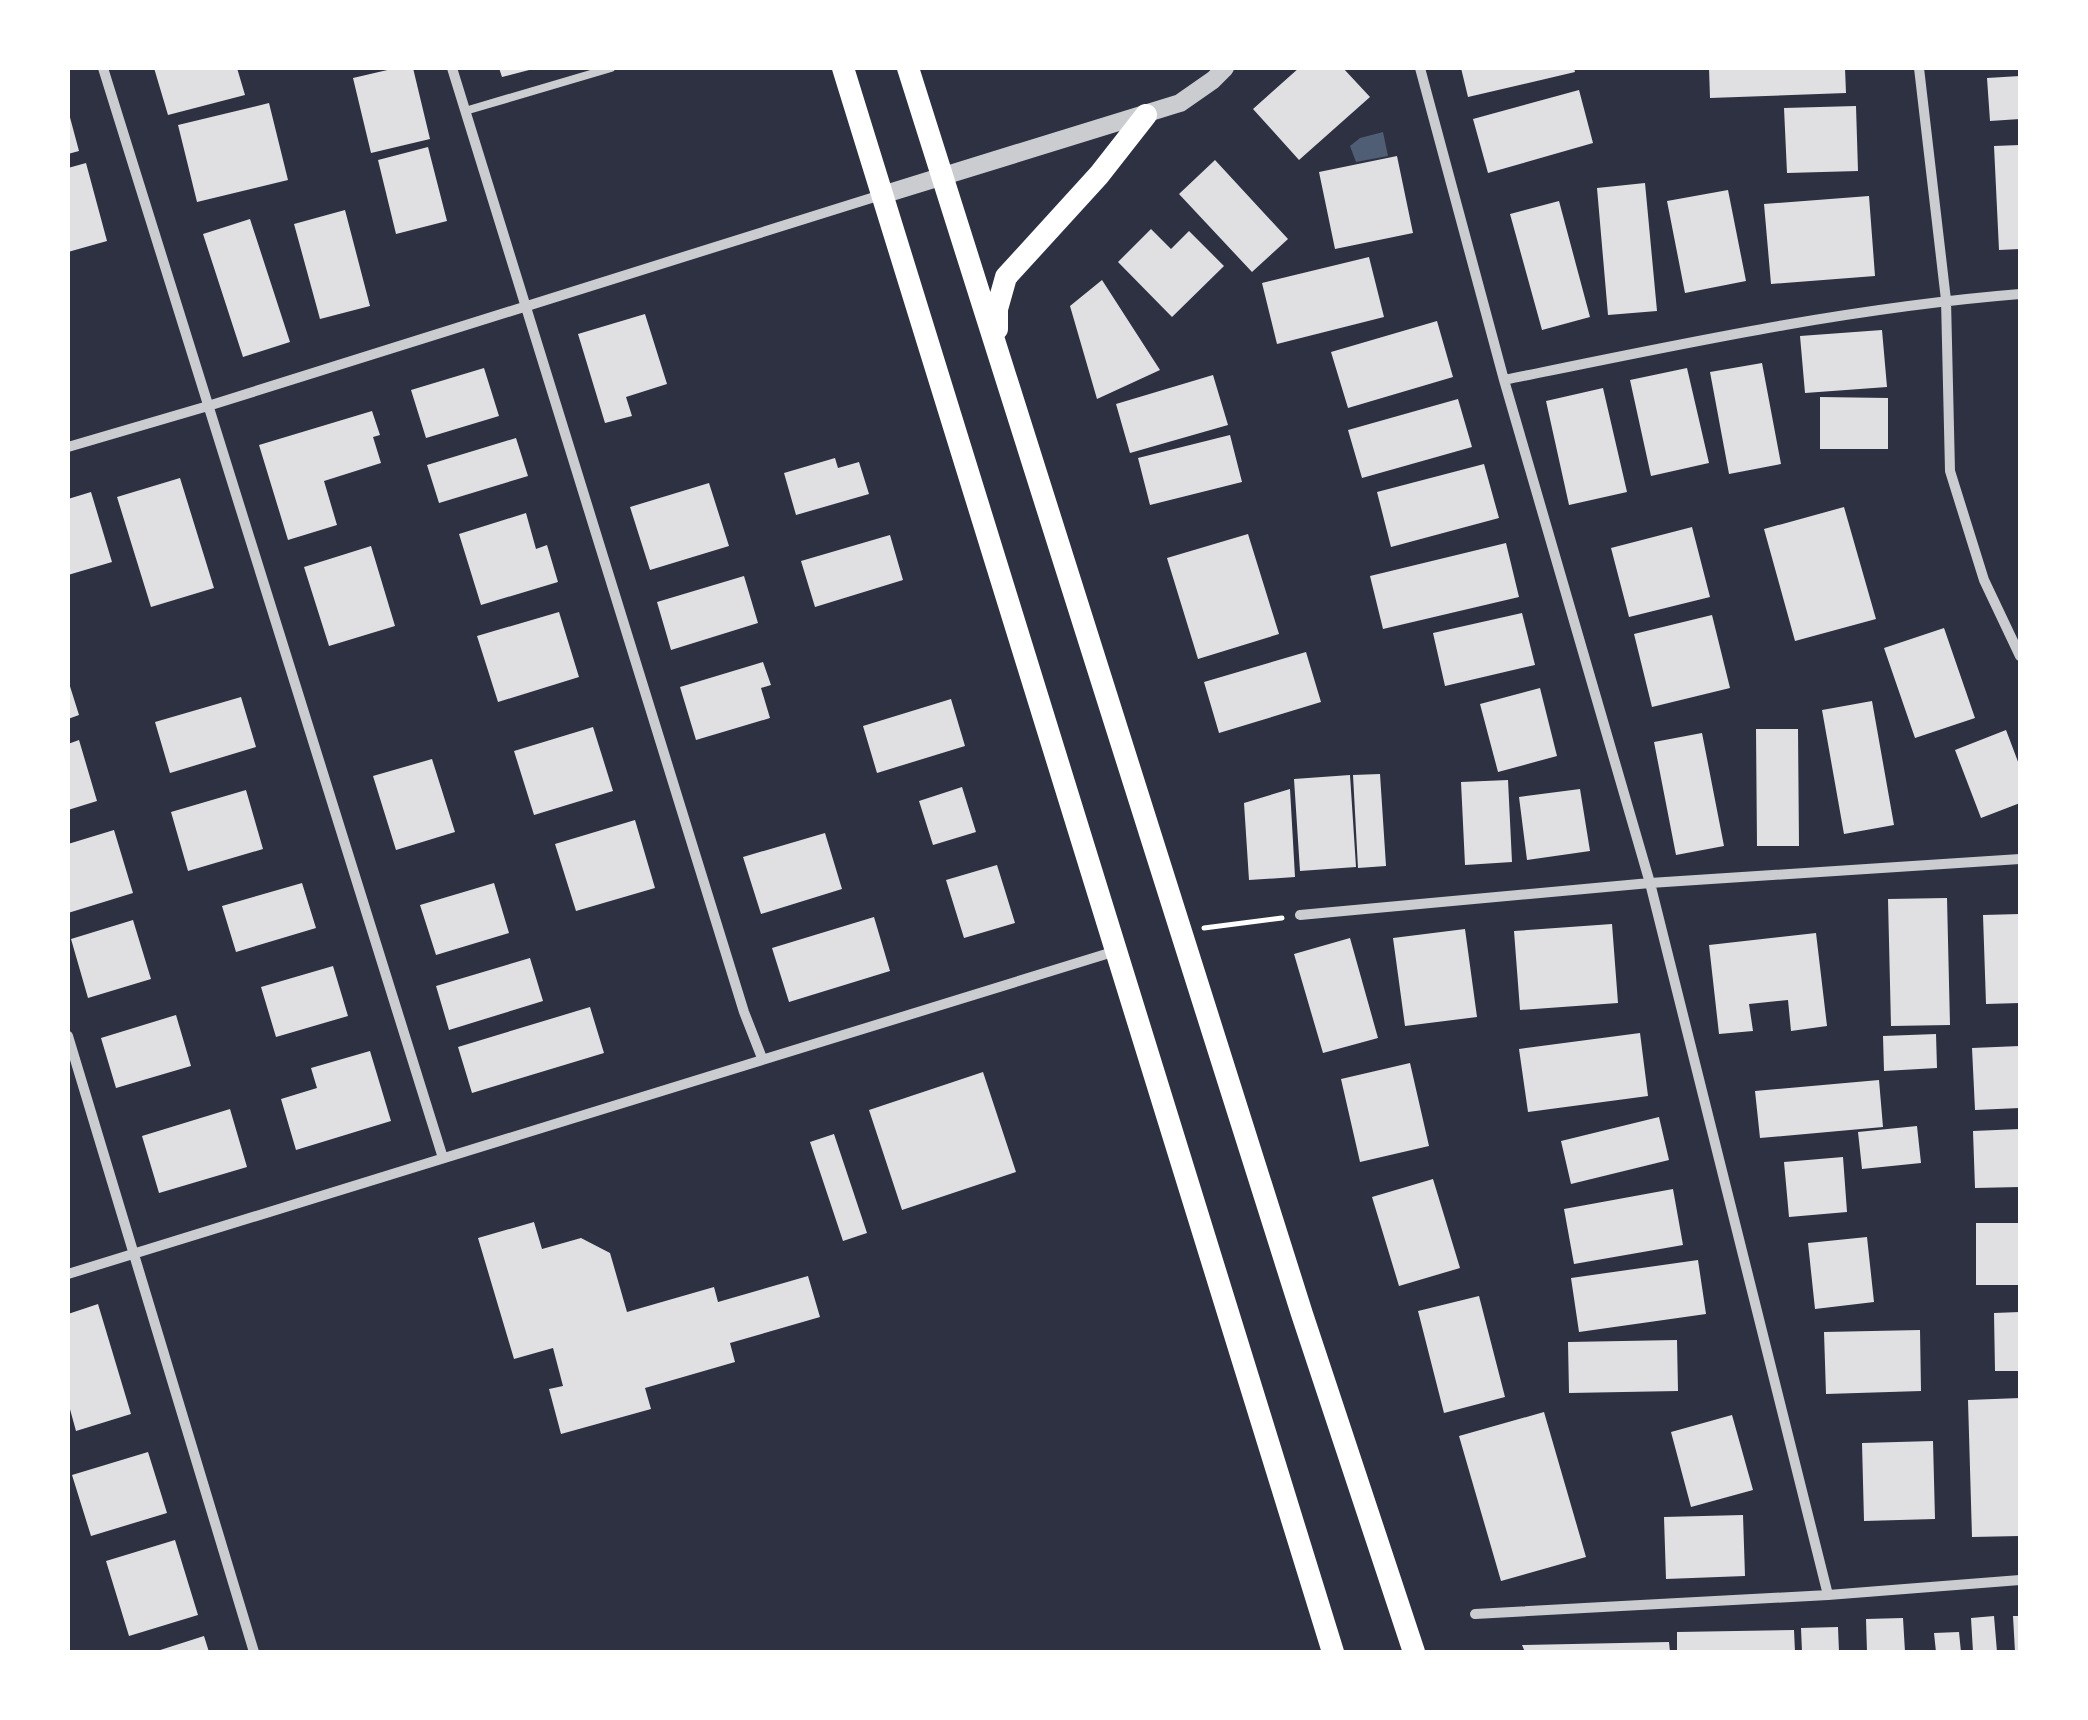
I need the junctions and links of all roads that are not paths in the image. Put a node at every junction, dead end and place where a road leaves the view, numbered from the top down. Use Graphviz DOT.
graph roads {
  1 [pos="103,68"];
  2 [pos="452,68"];
  3 [pos="611,68"];
  4 [pos="843,68"];
  5 [pos="908,68"];
  6 [pos="1225,68"];
  7 [pos="1420,68"];
  8 [pos="1919,68"];
  9 [pos="465,110"];
  10 [pos="1146,115"];
  11 [pos="942,177"];
  12 [pos="882,195"];
  13 [pos="2020,294"];
  14 [pos="1946,300"];
  15 [pos="524,307"];
  16 [pos="997,348"];
  17 [pos="1504,380"];
  18 [pos="208,406"];
  19 [pos="68,447"];
  20 [pos="2020,656"];
  21 [pos="2020,859"];
  22 [pos="1650,883"];
  23 [pos="1300,915"];
  24 [pos="1116,951"];
  25 [pos="68,1036"];
  26 [pos="762,1058"];
  27 [pos="443,1158"];
  28 [pos="133,1253"];
  29 [pos="68,1274"];
  30 [pos="2020,1580"];
  31 [pos="1828,1595"];
  32 [pos="1475,1614"];
  33 [pos="254,1652"];
  34 [pos="1333,1652"];
  35 [pos="1414,1652"];
  1 -- 18 [label="street"];
  2 -- 9 [label="street"];
  3 -- 9 [label="lane"];
  4 -- 12 [label="main road"];
  5 -- 11 [label="main road"];
  6 -- 10 [label="street"];
  7 -- 17 [label="street"];
  8 -- 14 [label="street"];
  9 -- 15 [label="street"];
  10 -- 11 [label="street"];
  10 -- 16 [label="main road"];
  11 -- 12 [label="street"];
  11 -- 16 [label="main road"];
  12 -- 15 [label="street"];
  12 -- 24 [label="main road"];
  13 -- 14 [label="street"];
  14 -- 17 [label="street"];
  14 -- 20 [label="street"];
  15 -- 18 [label="street"];
  15 -- 26 [label="street"];
  16 -- 35 [label="main road"];
  17 -- 22 [label="street"];
  18 -- 19 [label="street"];
  18 -- 27 [label="street"];
  21 -- 22 [label="street"];
  22 -- 23 [label="street"];
  22 -- 31 [label="street"];
  24 -- 26 [label="street"];
  24 -- 34 [label="main road"];
  25 -- 28 [label="street"];
  26 -- 27 [label="street"];
  27 -- 28 [label="street"];
  28 -- 29 [label="street"];
  28 -- 33 [label="street"];
  30 -- 31 [label="street"];
  31 -- 32 [label="street"];
}
